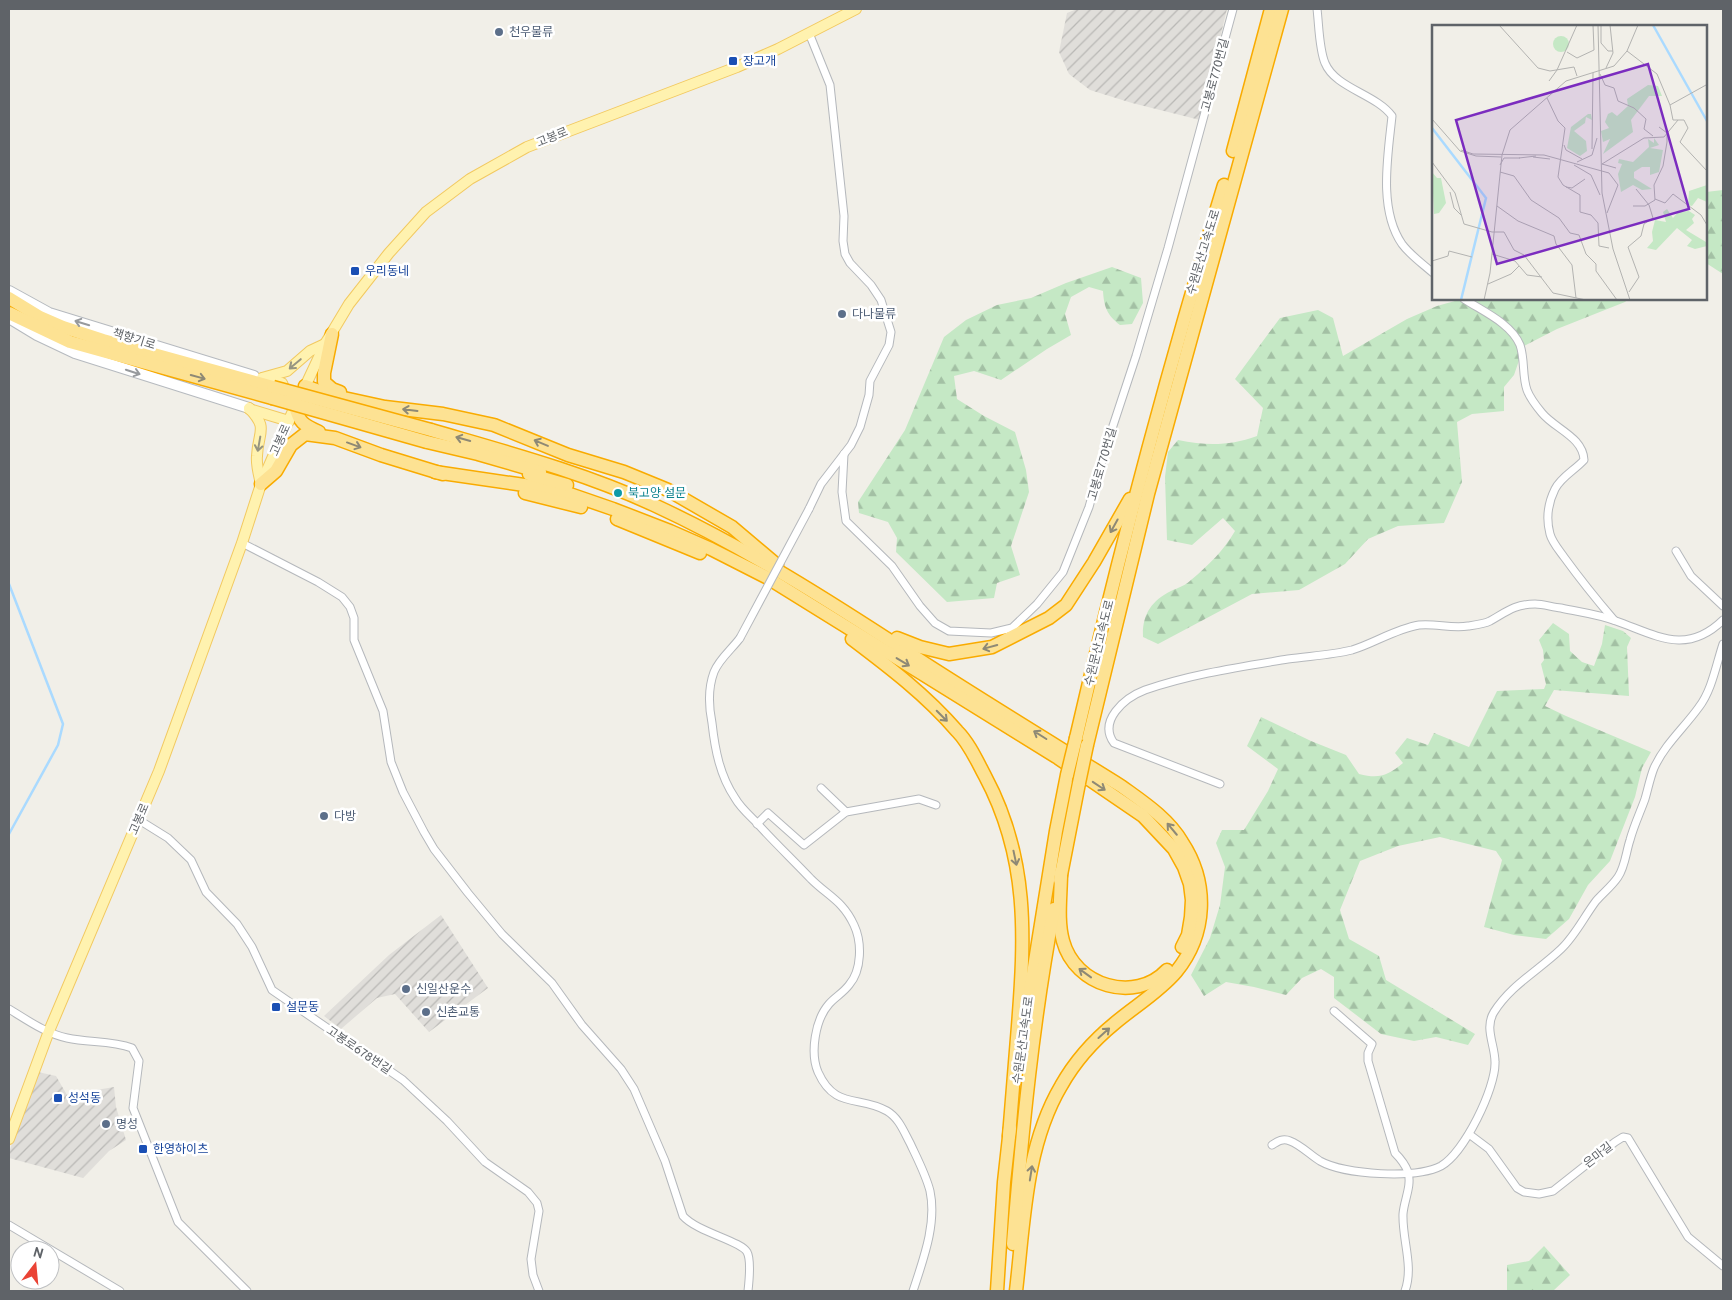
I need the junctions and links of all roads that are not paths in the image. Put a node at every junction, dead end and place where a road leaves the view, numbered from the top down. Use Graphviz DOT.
graph roads {
  1 [pos="856,9"];
  2 [pos="1233,9"];
  3 [pos="1271,9"];
  4 [pos="1282,9"];
  5 [pos="1317,9"];
  6 [pos="809,33"];
  7 [pos="1432,272"];
  8 [pos="9,291"];
  9 [pos="9,298"];
  10 [pos="1466,300"];
  11 [pos="9,312"];
  12 [pos="9,318"];
  13 [pos="329,339"];
  14 [pos="262,378"];
  15 [pos="305,386"];
  16 [pos="272,392"];
  17 [pos="385,407"];
  18 [pos="249,408"];
  19 [pos="292,414"];
  20 [pos="429,436"];
  21 [pos="335,438"];
  22 [pos="448,448"];
  23 [pos="844,454"];
  24 [pos="435,472"];
  25 [pos="1138,483"];
  26 [pos="261,484"];
  27 [pos="242,543"];
  28 [pos="711,549"];
  29 [pos="1676,551"];
  30 [pos="741,565"];
  31 [pos="795,582"];
  32 [pos="781,588"];
  33 [pos="834,604"];
  34 [pos="1723,606"];
  35 [pos="1614,620"];
  36 [pos="1723,620"];
  37 [pos="1723,644"];
  38 [pos="1220,784"];
  39 [pos="821,788"];
  40 [pos="936,805"];
  41 [pos="846,812"];
  42 [pos="139,820"];
  43 [pos="757,824"];
  44 [pos="1061,872"];
  45 [pos="9,1009"];
  46 [pos="1334,1012"];
  47 [pos="49,1031"];
  48 [pos="1469,1134"];
  49 [pos="1009,1136"];
  50 [pos="9,1139"];
  51 [pos="1272,1144"];
  52 [pos="1408,1172"];
  53 [pos="9,1225"];
  54 [pos="1723,1266"];
  55 [pos="120,1291"];
  56 [pos="247,1291"];
  57 [pos="539,1291"];
  58 [pos="748,1291"];
  59 [pos="913,1291"];
  60 [pos="997,1291"];
  61 [pos="1010,1291"];
  62 [pos="1016,1291"];
  63 [pos="1405,1291"];
  1 -- 6 [label="main road, 고봉로"];
  2 -- 23 [label="street, 고봉로770번길"];
  3 -- 25 [label="highway, 수원문산고속도로"];
  4 -- 44 [label="highway, 수원문산고속도로, bridge"];
  5 -- 7 [label="street"];
  6 -- 13 [label="main road, 고봉로"];
  6 -- 23 [label="street"];
  14 -- 8 [label="main road, 책향기로, one-way"];
  9 -- 16 [label="highway"];
  10 -- 35 [label="street"];
  11 -- 16 [label="highway, one-way"];
  12 -- 18 [label="main road, one-way"];
  13 -- 14 [label="main road, one-way"];
  13 -- 15 [label="main road, 고봉로"];
  13 -- 17 [label="highway"];
  14 -- 19 [label="main road"];
  15 -- 17 [label="highway"];
  15 -- 19 [label="main road, 고봉로"];
  16 -- 20 [label="highway, bridge"];
  31 -- 17 [label="highway, one-way"];
  18 -- 19 [label="main road"];
  18 -- 26 [label="main road, one-way"];
  19 -- 21 [label="highway"];
  19 -- 26 [label="main road, 고봉로"];
  20 -- 22 [label="highway"];
  31 -- 20 [label="highway, one-way"];
  21 -- 24 [label="highway, one-way"];
  21 -- 26 [label="highway"];
  22 -- 28 [label="highway"];
  22 -- 30 [label="highway"];
  23 -- 43 [label="street, bridge"];
  24 -- 28 [label="highway"];
  24 -- 30 [label="highway"];
  25 -- 33 [label="highway, one-way"];
  25 -- 49 [label="highway, 수원문산고속도로, bridge"];
  26 -- 27 [label="main road, 고봉로"];
  27 -- 42 [label="main road, 고봉로"];
  27 -- 58 [label="street"];
  28 -- 30 [label="highway"];
  29 -- 34 [label="street"];
  30 -- 32 [label="highway"];
  31 -- 33 [label="highway"];
  32 -- 44 [label="highway, one-way"];
  32 -- 49 [label="highway, one-way"];
  62 -- 33 [label="highway, one-way"];
  35 -- 36 [label="street"];
  35 -- 38 [label="street"];
  37 -- 48 [label="street"];
  39 -- 41 [label="street"];
  40 -- 41 [label="street"];
  41 -- 43 [label="street"];
  42 -- 47 [label="main road, 고봉로"];
  42 -- 57 [label="street, 고봉로678번길"];
  43 -- 59 [label="street"];
  44 -- 61 [label="highway, 수원문산고속도로"];
  45 -- 47 [label="street"];
  46 -- 52 [label="street"];
  47 -- 50 [label="main road, 고봉로"];
  47 -- 56 [label="street"];
  48 -- 52 [label="street"];
  48 -- 54 [label="street, 은마길"];
  49 -- 60 [label="highway, 수원문산고속도로"];
  51 -- 52 [label="street"];
  52 -- 63 [label="street"];
  53 -- 55 [label="street"];
}
